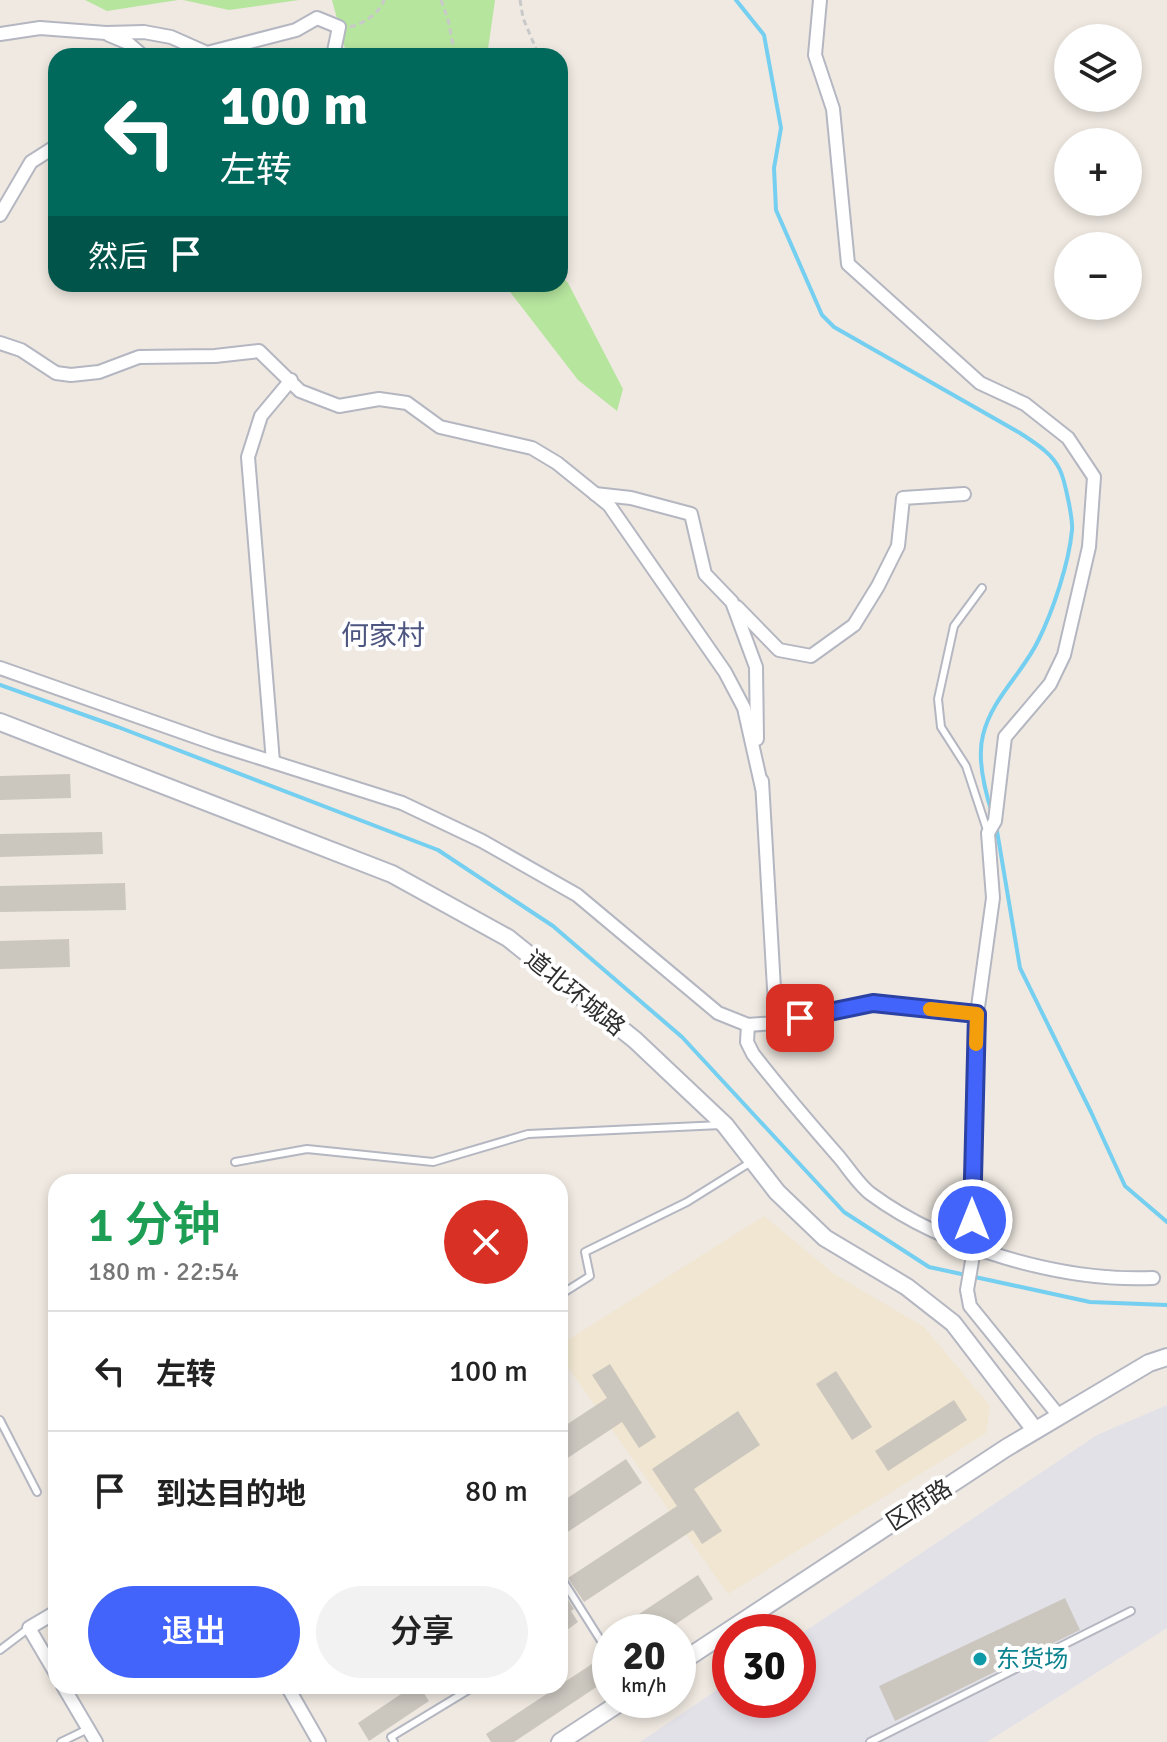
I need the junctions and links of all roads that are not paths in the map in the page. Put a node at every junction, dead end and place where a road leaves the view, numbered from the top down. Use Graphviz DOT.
graph roads {
  1 [pos="820,0"];
  2 [pos="106,33"];
  3 [pos="0,34"];
  4 [pos="134,48"];
  5 [pos="196,48"];
  6 [pos="226,48"];
  7 [pos="335,48"];
  8 [pos="48,151"];
  9 [pos="0,215"];
  10 [pos="0,343"];
  11 [pos="291,380"];
  12 [pos="595,494"];
  13 [pos="964,494"];
  14 [pos="982,588"];
  15 [pos="732,602"];
  16 [pos="0,668"];
  17 [pos="0,722"];
  18 [pos="273,762"];
  19 [pos="762,788"];
  20 [pos="988,833"];
  21 [pos="977,1014"];
  22 [pos="776,1023"];
  23 [pos="748,1025"];
  24 [pos="725,1125"];
  25 [pos="753,1161"];
  26 [pos="235,1162"];
  27 [pos="972,1254"];
  28 [pos="1153,1278"];
  29 [pos="568,1290"];
  30 [pos="1167,1357"];
  31 [pos="1059,1416"];
  32 [pos="0,1420"];
  33 [pos="1035,1430"];
  34 [pos="37,1492"];
  35 [pos="568,1589"];
  36 [pos="1131,1611"];
  37 [pos="48,1617"];
  38 [pos="592,1627"];
  39 [pos="29,1628"];
  40 [pos="0,1650"];
  41 [pos="696,1652"];
  42 [pos="48,1660"];
  43 [pos="68,1694"];
  44 [pos="292,1694"];
  45 [pos="462,1694"];
  46 [pos="597,1718"];
  47 [pos="88,1729"];
  48 [pos="61,1742"];
  49 [pos="96,1742"];
  50 [pos="319,1742"];
  51 [pos="394,1742"];
  52 [pos="560,1742"];
  53 [pos="870,1742"];
  1 -- 20 [label="street"];
  2 -- 3 [label="street"];
  2 -- 4 [label="street"];
  2 -- 5 [label="street"];
  6 -- 7 [label="street"];
  8 -- 9 [label="street"];
  10 -- 11 [label="street"];
  11 -- 12 [label="street"];
  11 -- 18 [label="street"];
  12 -- 15 [label="street"];
  12 -- 19 [label="street"];
  13 -- 15 [label="street"];
  14 -- 20 [label="lane"];
  15 -- 19 [label="street"];
  16 -- 18 [label="street"];
  17 -- 24 [label="street, 道北环城路"];
  18 -- 23 [label="street"];
  19 -- 22 [label="street"];
  20 -- 21 [label="street"];
  21 -- 22 [label="street"];
  21 -- 27 [label="street"];
  22 -- 23 [label="street"];
  23 -- 27 [label="street"];
  24 -- 25 [label="street, 道北环城路"];
  24 -- 26 [label="lane"];
  25 -- 29 [label="lane"];
  25 -- 33 [label="street, 道北环城路"];
  27 -- 28 [label="street"];
  27 -- 31 [label="street"];
  30 -- 31 [label="street, 区府路"];
  31 -- 33 [label="street, 区府路"];
  32 -- 34 [label="lane"];
  33 -- 41 [label="street, 区府路"];
  35 -- 38 [label="lane"];
  36 -- 53 [label="lane"];
  37 -- 39 [label="street"];
  39 -- 40 [label="lane"];
  39 -- 42 [label="street"];
  43 -- 47 [label="street"];
  44 -- 50 [label="street"];
  45 -- 51 [label="lane"];
  46 -- 52 [label="street"];
  47 -- 48 [label="lane"];
  47 -- 49 [label="street"];
}
